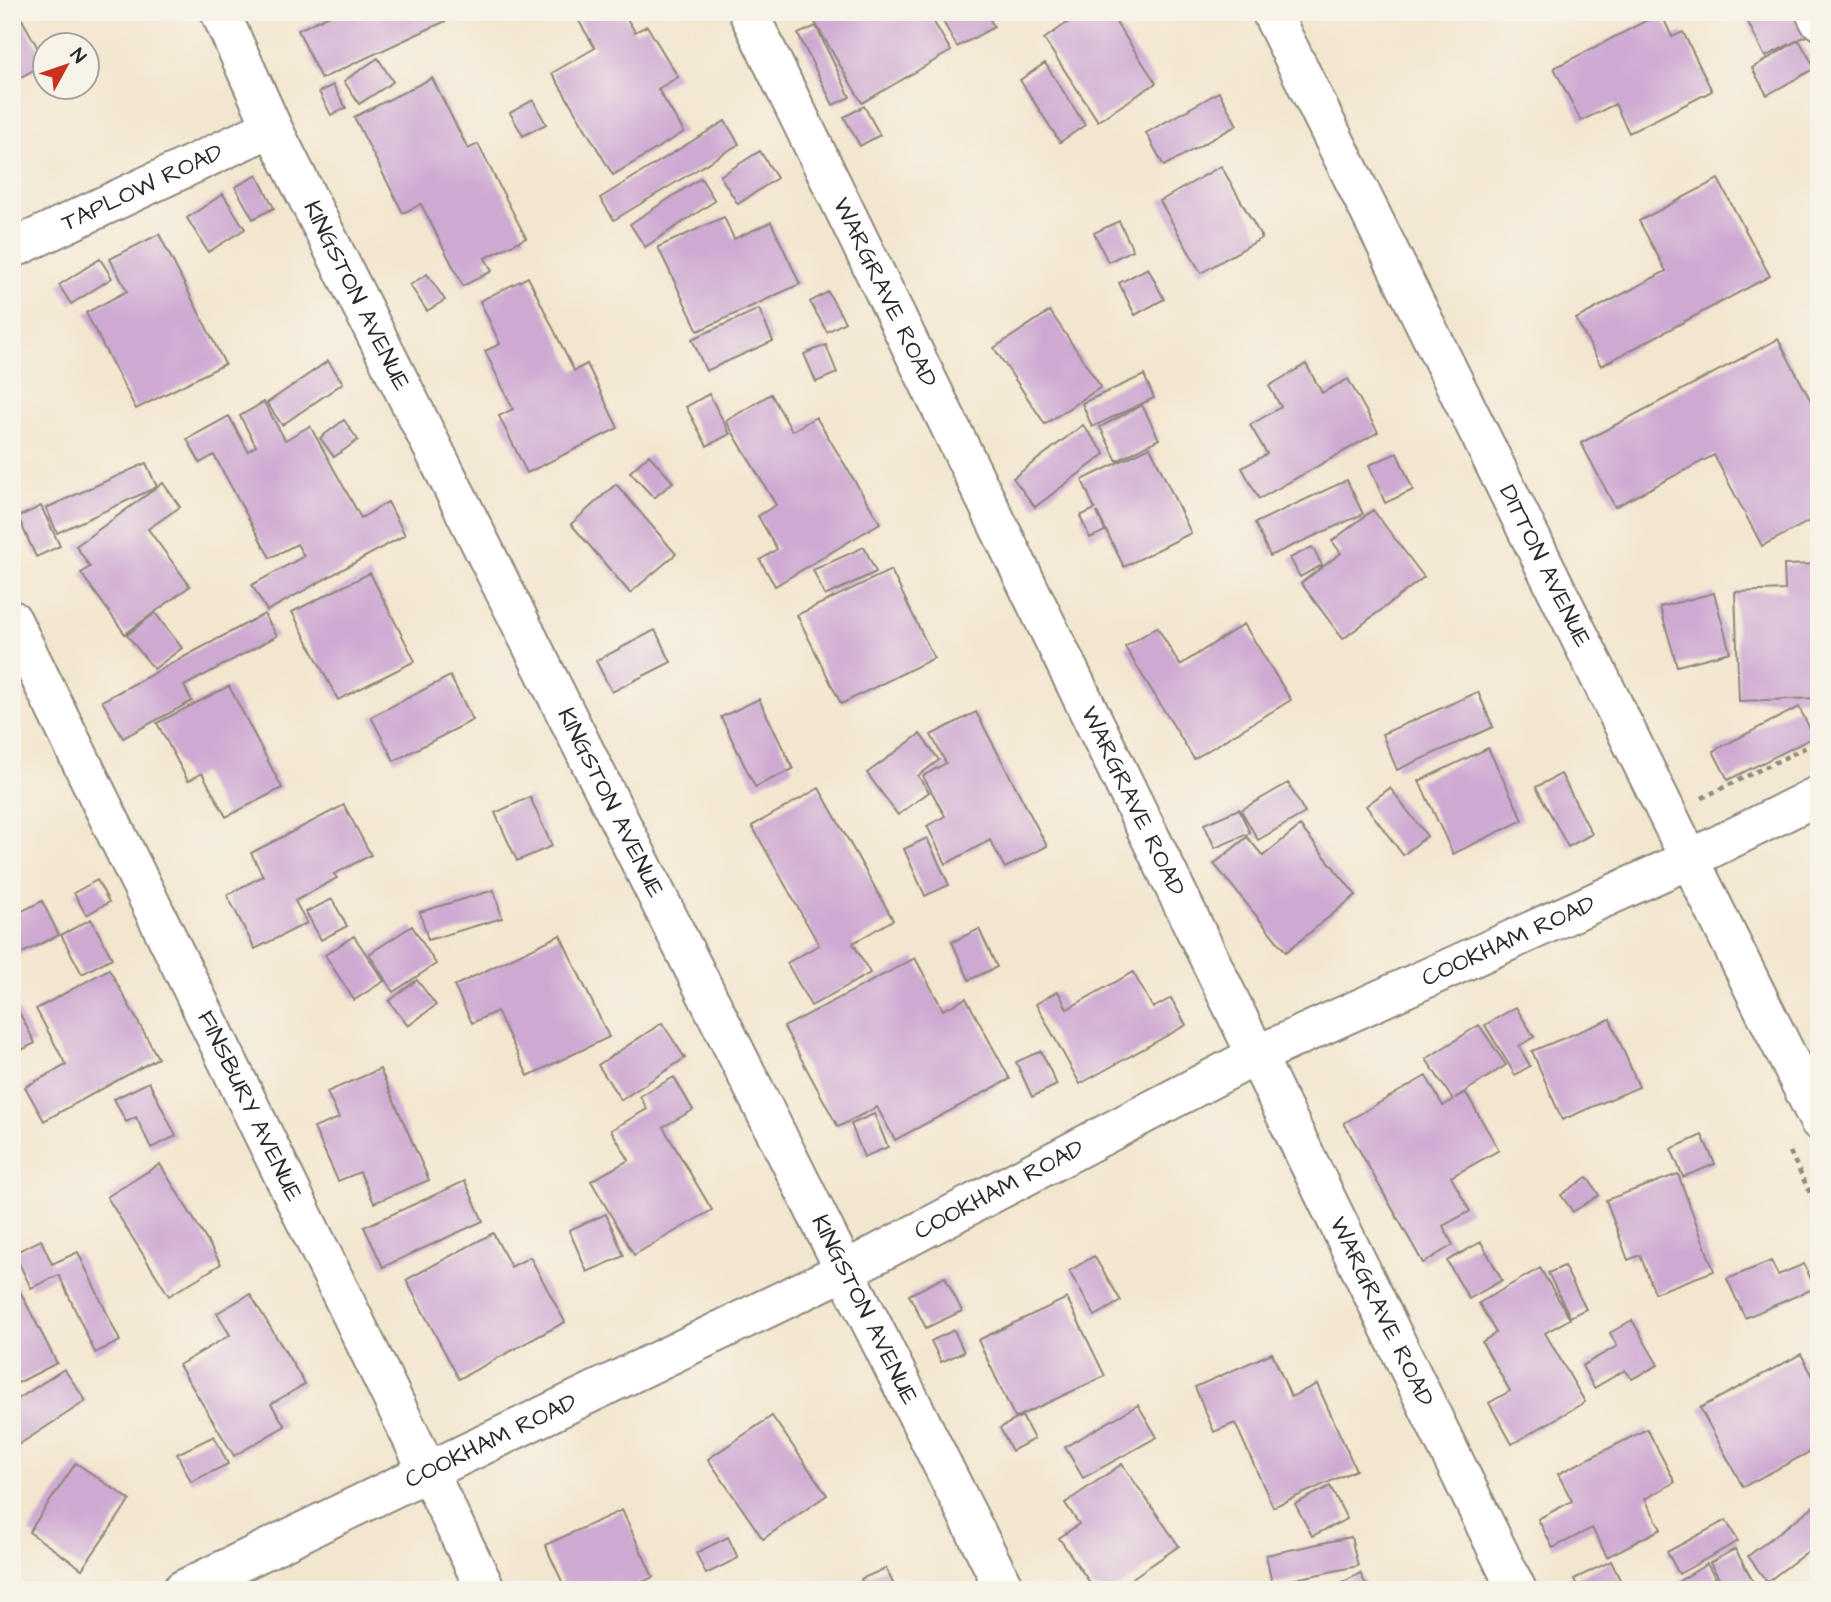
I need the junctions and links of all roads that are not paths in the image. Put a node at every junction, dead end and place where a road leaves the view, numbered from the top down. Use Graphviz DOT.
graph roads {
  1 [pos="220,12"];
  2 [pos="748,12"];
  3 [pos="1271,12"];
  4 [pos="1815,12"];
  5 [pos="1819,20"];
  6 [pos="272,127"];
  7 [pos="12,249"];
  8 [pos="12,620"];
  9 [pos="1819,795"];
  10 [pos="1688,860"];
  11 [pos="1257,1055"];
  12 [pos="1819,1121"];
  13 [pos="846,1270"];
  14 [pos="428,1471"];
  15 [pos="181,1590"];
  16 [pos="486,1590"];
  17 [pos="1005,1590"];
  18 [pos="1517,1590"];
  1 -- 6 [label="street, KINGSTON AVENUE"];
  2 -- 11 [label="street, WARGRAVE ROAD"];
  3 -- 10 [label="street, DITTON AVENUE"];
  4 -- 5 [label="street"];
  6 -- 7 [label="street, TAPLOW ROAD"];
  6 -- 13 [label="street, KINGSTON AVENUE"];
  8 -- 14 [label="street, FINSBURY AVENUE"];
  9 -- 10 [label="street, COOKHAM ROAD"];
  10 -- 11 [label="street, COOKHAM ROAD"];
  10 -- 12 [label="street, DITTON AVENUE"];
  11 -- 13 [label="street, COOKHAM ROAD"];
  11 -- 18 [label="street, WARGRAVE ROAD"];
  13 -- 14 [label="street, COOKHAM ROAD"];
  13 -- 17 [label="street, KINGSTON AVENUE"];
  14 -- 15 [label="street, COOKHAM ROAD"];
  14 -- 16 [label="street, FINSBURY AVENUE"];
}
